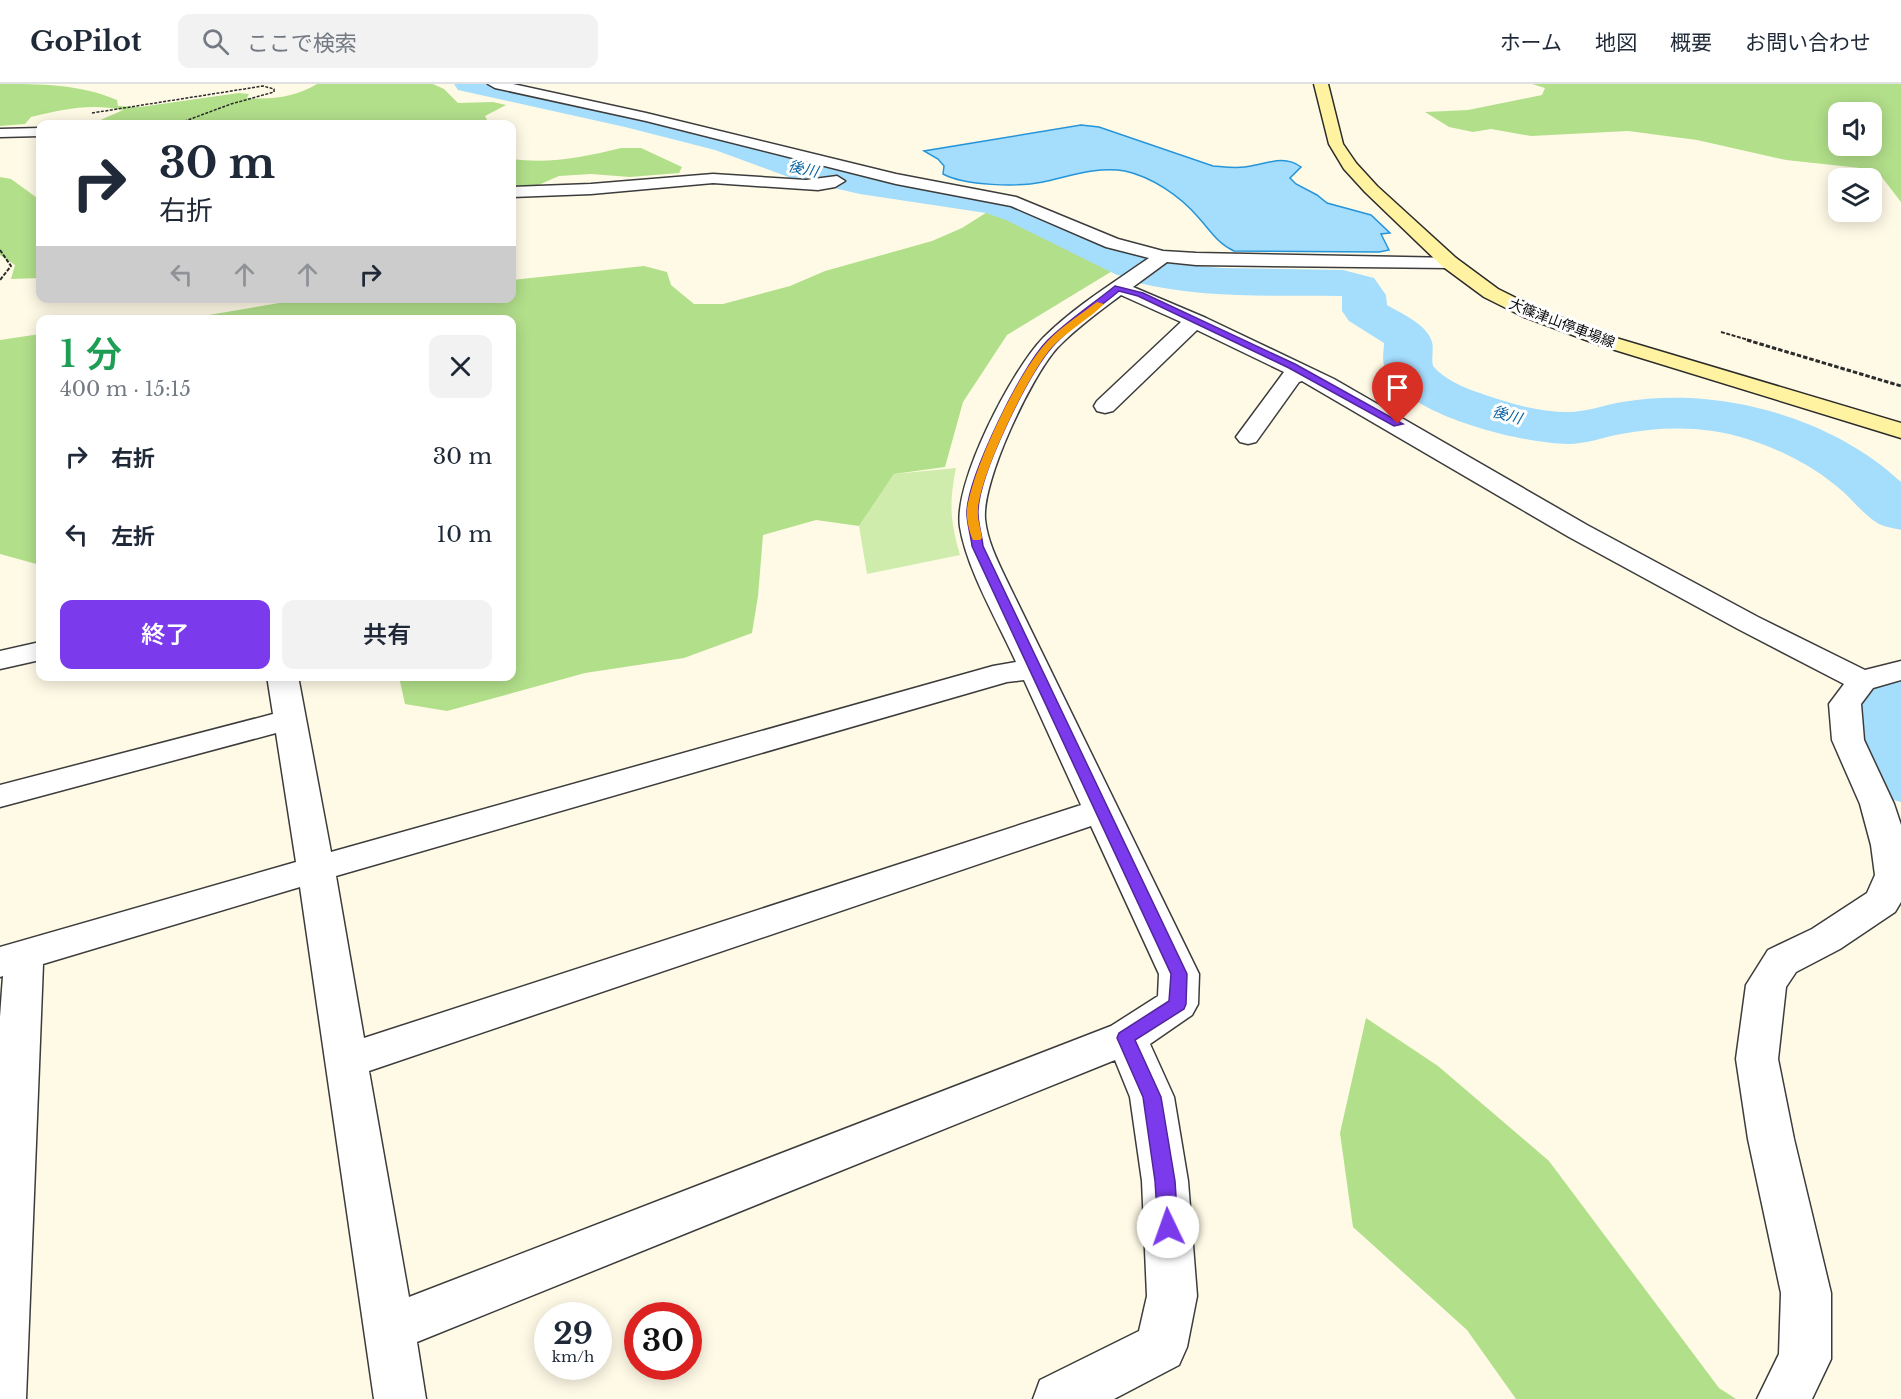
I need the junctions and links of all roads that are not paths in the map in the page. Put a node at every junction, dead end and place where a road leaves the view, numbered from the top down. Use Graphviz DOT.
graph roads {
  1 [pos="495,84"];
  2 [pos="558,84"];
  3 [pos="1321,84"];
  4 [pos="521,90"];
  5 [pos="0,132"];
  6 [pos="36,132"];
  7 [pos="837,181"];
  8 [pos="516,192"];
  9 [pos="1163,256"];
  10 [pos="1449,262"];
  11 [pos="1118,288"];
  12 [pos="1199,322"];
  13 [pos="1304,373"];
  14 [pos="1105,406"];
  15 [pos="1900,429"];
  16 [pos="1248,437"];
  17 [pos="36,652"];
  18 [pos="0,660"];
  19 [pos="1035,669"];
  20 [pos="1901,670"];
  21 [pos="283,681"];
  22 [pos="1862,681"];
  23 [pos="290,719"];
  24 [pos="0,796"];
  25 [pos="1101,811"];
  26 [pos="316,869"];
  27 [pos="12,959"];
  28 [pos="1126,1038"];
  29 [pos="347,1061"];
  30 [pos="389,1329"];
  31 [pos="0,1399"];
  32 [pos="400,1399"];
  33 [pos="1059,1399"];
  34 [pos="1783,1399"];
  1 -- 4 [label="street"];
  2 -- 4 [label="street"];
  3 -- 10 [label="main road, 大篠津山停車場線"];
  4 -- 9 [label="street"];
  5 -- 6 [label="street"];
  7 -- 8 [label="street"];
  9 -- 10 [label="street"];
  9 -- 11 [label="street"];
  10 -- 15 [label="main road, 大篠津山停車場線"];
  11 -- 12 [label="street"];
  11 -- 19 [label="street"];
  12 -- 13 [label="street"];
  12 -- 14 [label="street"];
  13 -- 16 [label="street"];
  13 -- 22 [label="street"];
  17 -- 18 [label="street"];
  19 -- 25 [label="street"];
  19 -- 26 [label="street"];
  20 -- 22 [label="street"];
  21 -- 23 [label="street"];
  22 -- 34 [label="street"];
  23 -- 24 [label="street"];
  23 -- 26 [label="street"];
  25 -- 28 [label="street"];
  25 -- 29 [label="street"];
  26 -- 27 [label="street"];
  26 -- 29 [label="street"];
  27 -- 31 [label="street"];
  28 -- 30 [label="street"];
  28 -- 33 [label="street"];
  29 -- 30 [label="street"];
  30 -- 32 [label="street"];
}
